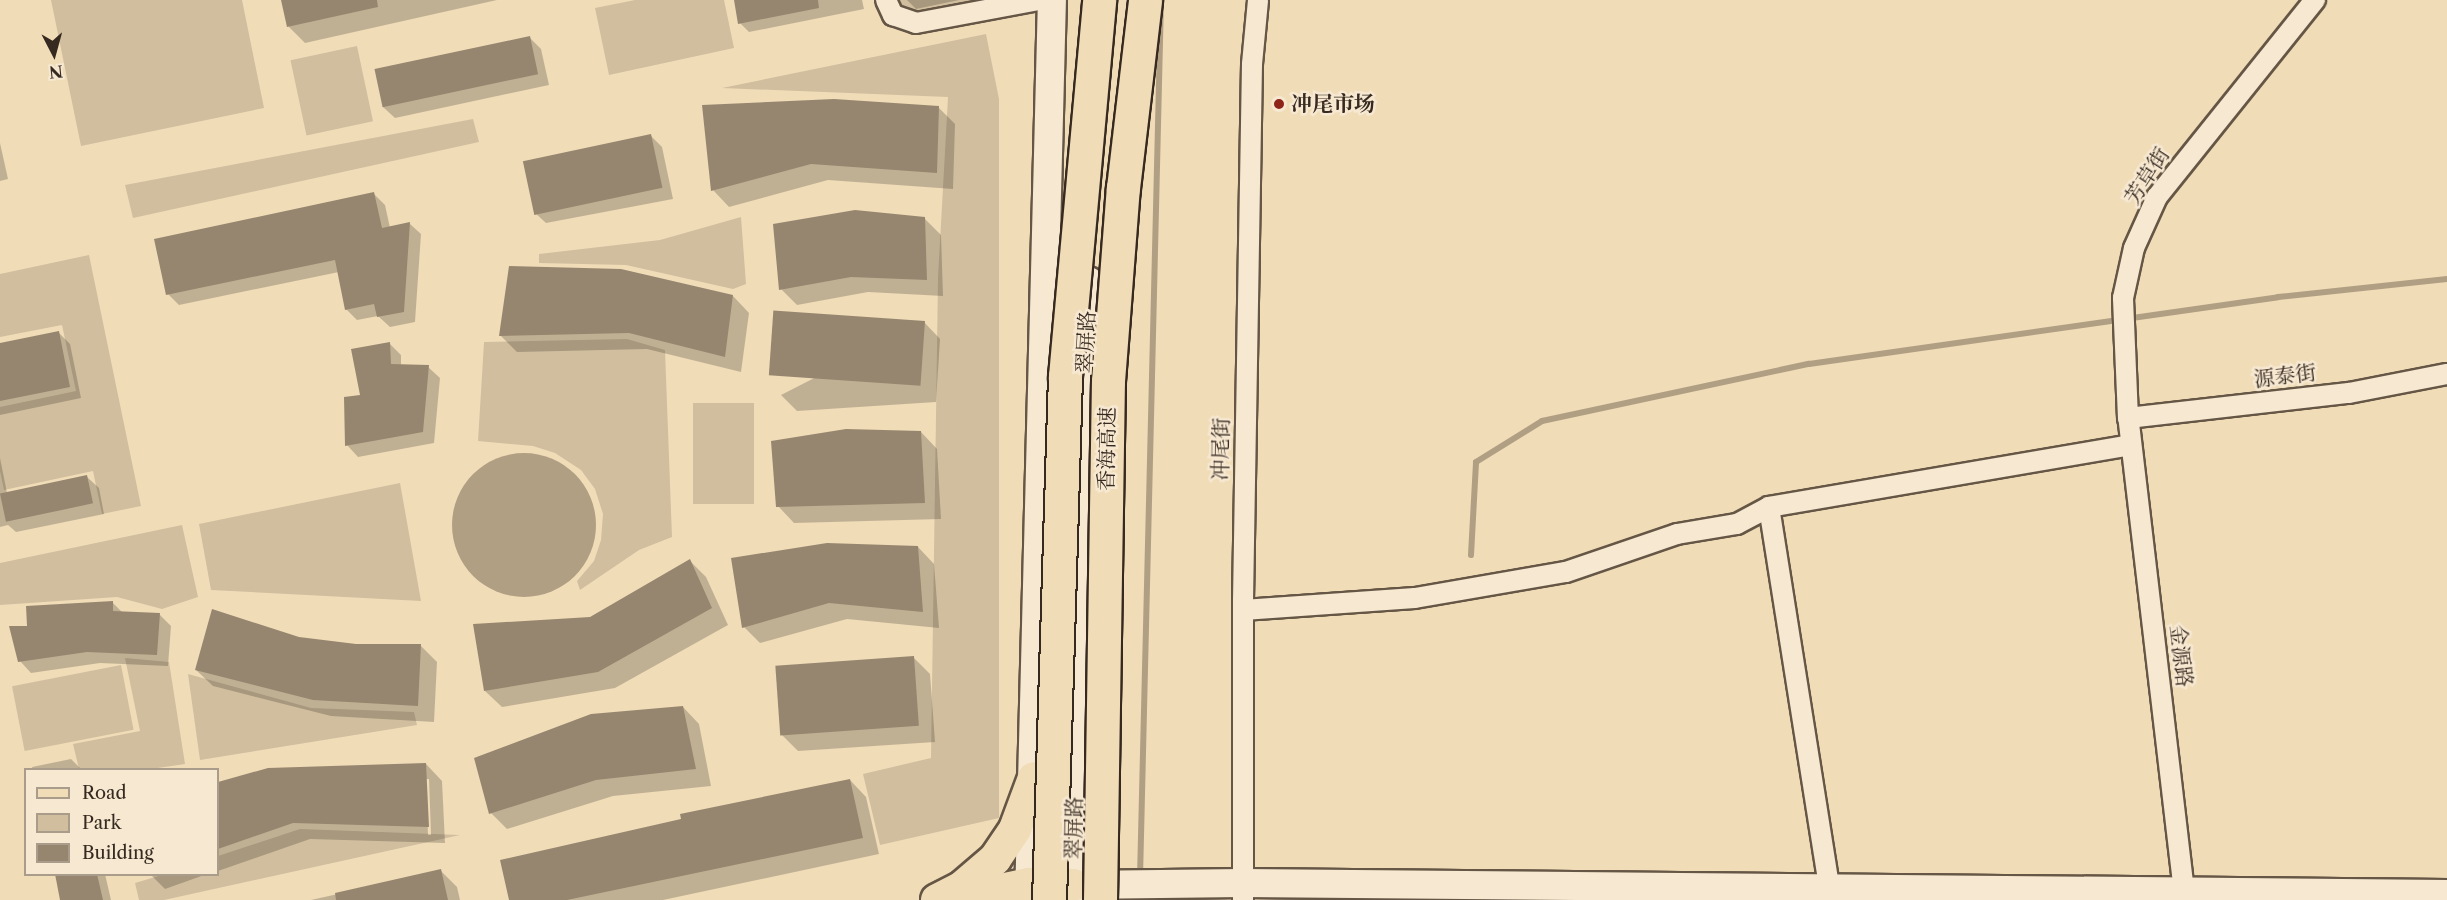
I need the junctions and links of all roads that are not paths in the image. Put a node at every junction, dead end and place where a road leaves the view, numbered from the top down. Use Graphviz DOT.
graph roads {
  1 [pos="886,0"];
  2 [pos="1039,0"];
  3 [pos="1052,0"];
  4 [pos="1101,0"];
  5 [pos="1145,0"];
  6 [pos="1258,0"];
  7 [pos="2315,0"];
  8 [pos="2447,374"];
  9 [pos="2128,418"];
  10 [pos="2131,445"];
  11 [pos="1769,507"];
  12 [pos="1243,610"];
  13 [pos="1034,778"];
  14 [pos="1830,890"];
  15 [pos="1243,891"];
  16 [pos="1069,893"];
  17 [pos="2447,894"];
  18 [pos="2186,897"];
  19 [pos="937,900"];
  20 [pos="951,900"];
  1 -- 2 [label="street"];
  3 -- 13 [label="main road, 翠屏路"];
  4 -- 16 [label="highway, 香海高速, bridge"];
  5 -- 16 [label="highway, 香海高速, bridge"];
  6 -- 12 [label="street, 冲尾街"];
  7 -- 9 [label="street, 芳草街"];
  8 -- 9 [label="street, 源泰街"];
  9 -- 10 [label="street, 金源路"];
  10 -- 11 [label="street"];
  10 -- 18 [label="street, 金源路"];
  11 -- 12 [label="street"];
  11 -- 14 [label="street"];
  12 -- 15 [label="street, 冲尾街"];
  13 -- 16 [label="main road, 翠屏路"];
  13 -- 19 [label="main road"];
  14 -- 15 [label="main road"];
  14 -- 18 [label="main road"];
  15 -- 16 [label="main road"];
  16 -- 20 [label="main road"];
  17 -- 18 [label="main road"];
}
